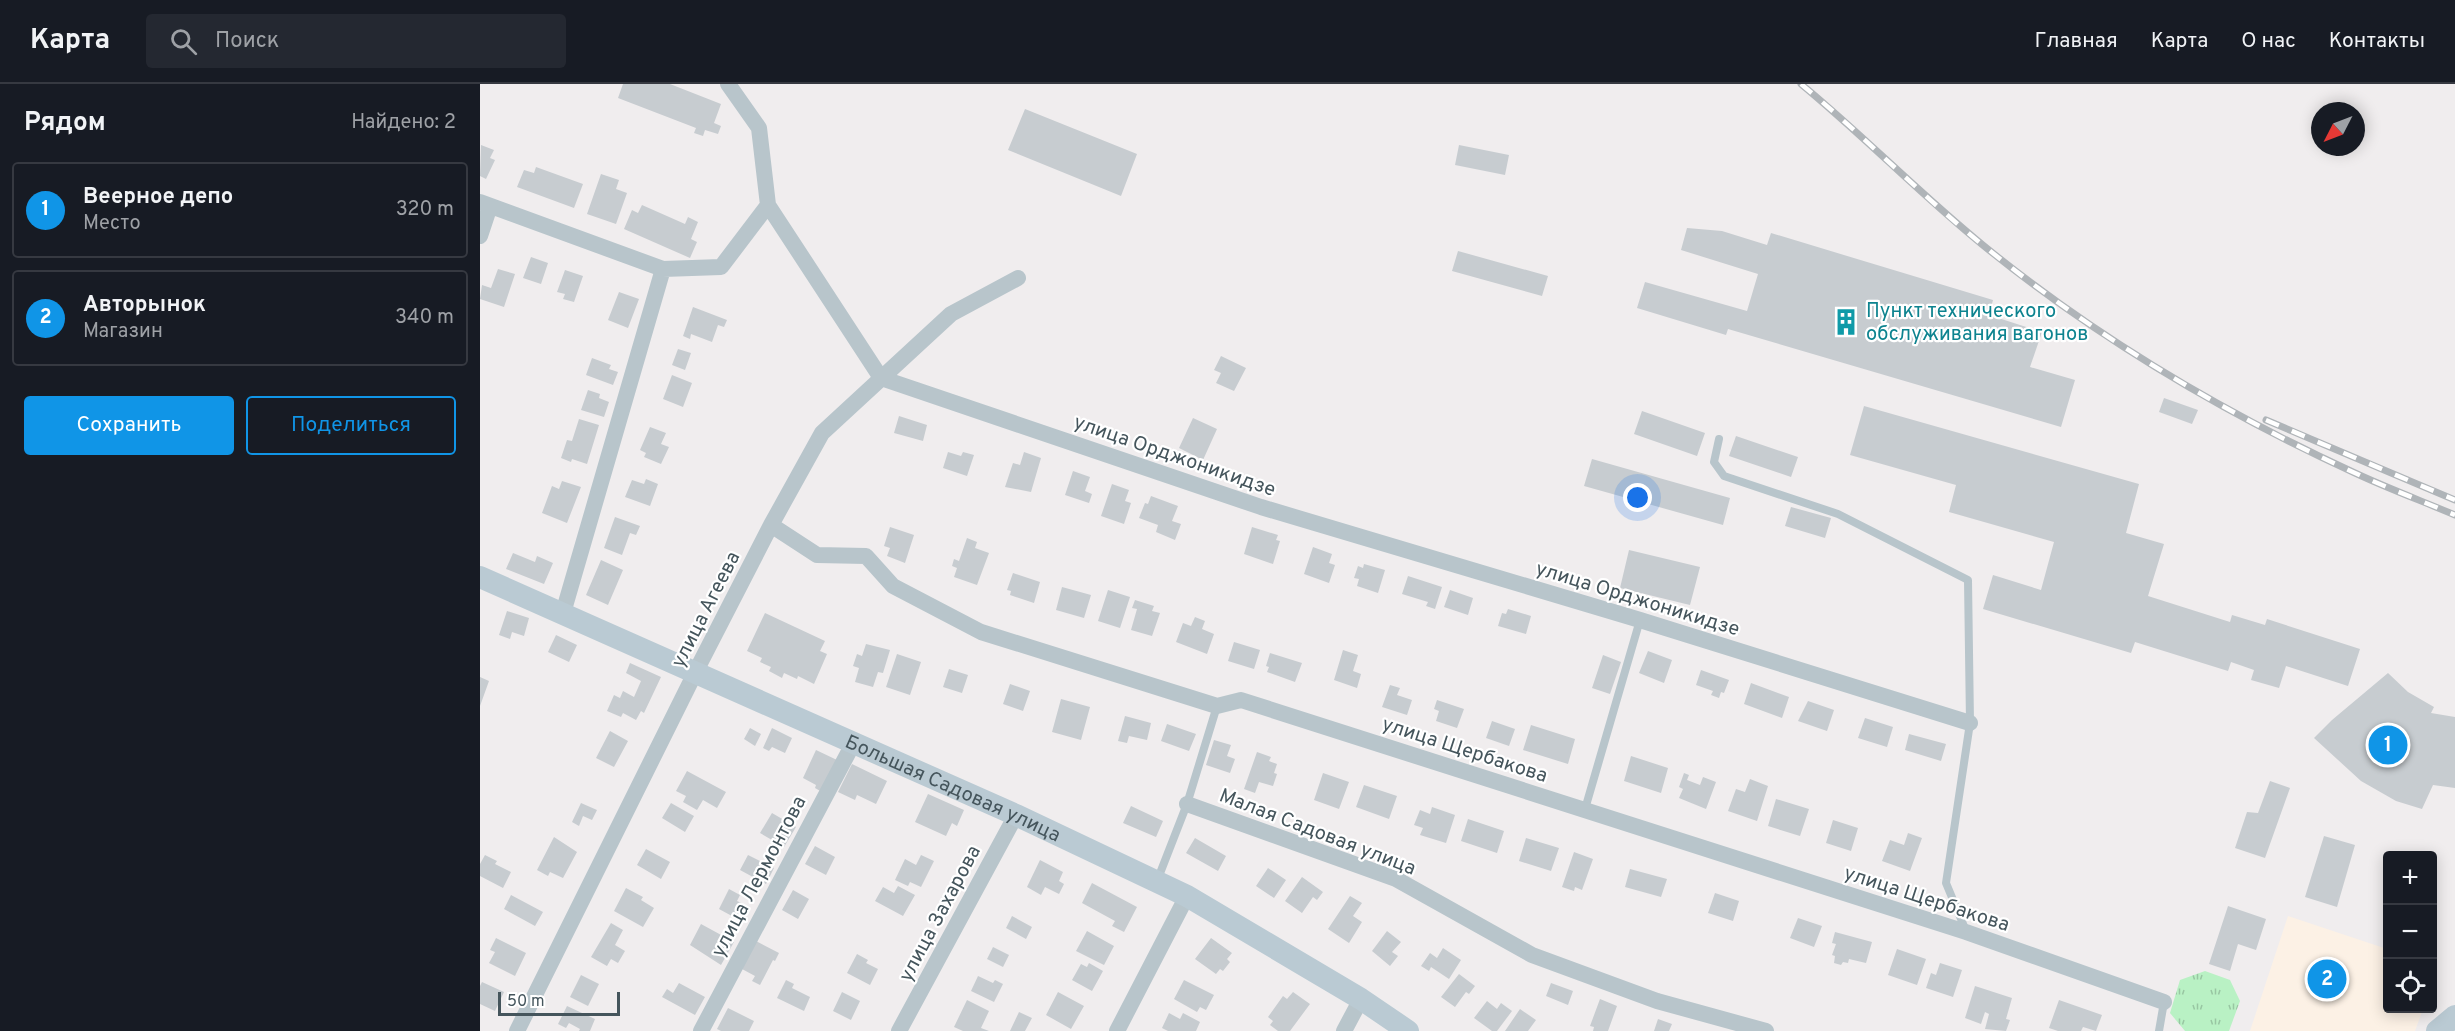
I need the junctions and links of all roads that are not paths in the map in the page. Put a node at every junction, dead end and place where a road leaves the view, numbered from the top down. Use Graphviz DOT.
graph roads {
  1 [pos="728,84"];
  2 [pos="485,204"];
  3 [pos="768,205"];
  4 [pos="480,236"];
  5 [pos="663,269"];
  6 [pos="1018,278"];
  7 [pos="881,378"];
  8 [pos="1719,439"];
  9 [pos="771,525"];
  10 [pos="480,577"];
  11 [pos="563,613"];
  12 [pos="1640,620"];
  13 [pos="696,671"];
  14 [pos="1217,706"];
  15 [pos="1970,723"];
  16 [pos="854,742"];
  17 [pos="1187,804"];
  18 [pos="1585,809"];
  19 [pos="1016,814"];
  20 [pos="1156,882"];
  21 [pos="1187,896"];
  22 [pos="1966,932"];
  23 [pos="1361,999"];
  24 [pos="2164,1002"];
  25 [pos="2455,1016"];
  26 [pos="517,1031"];
  27 [pos="701,1031"];
  28 [pos="899,1031"];
  29 [pos="1118,1031"];
  30 [pos="1344,1031"];
  31 [pos="1408,1031"];
  32 [pos="1766,1031"];
  33 [pos="2159,1031"];
  34 [pos="2437,1031"];
  1 -- 3 [label="street"];
  2 -- 4 [label="street"];
  2 -- 5 [label="street"];
  3 -- 5 [label="street"];
  3 -- 7 [label="street"];
  5 -- 11 [label="street"];
  6 -- 7 [label="street, улица Агеева"];
  7 -- 9 [label="street, улица Агеева"];
  7 -- 12 [label="street, улица Орджоникидзе"];
  8 -- 15 [label="lane"];
  9 -- 13 [label="street, улица Агеева"];
  9 -- 14 [label="street, улица Щербакова"];
  10 -- 11 [label="main road, Большая Садовая улица"];
  11 -- 13 [label="main road, Большая Садовая улица"];
  12 -- 15 [label="street, улица Орджоникидзе"];
  12 -- 18 [label="lane"];
  13 -- 16 [label="main road, Большая Садовая улица"];
  13 -- 26 [label="street, улица Агеева"];
  14 -- 17 [label="lane"];
  14 -- 18 [label="street, улица Щербакова"];
  15 -- 22 [label="lane"];
  16 -- 19 [label="main road, Большая Садовая улица"];
  16 -- 27 [label="street, улица Лермонтова"];
  17 -- 20 [label="lane"];
  17 -- 32 [label="street, Малая Садовая улица"];
  18 -- 22 [label="street, улица Щербакова"];
  19 -- 20 [label="main road, Большая Садовая улица"];
  19 -- 28 [label="street, улица Захарова"];
  20 -- 21 [label="main road, Большая Садовая улица"];
  21 -- 23 [label="main road, Большая Садовая улица"];
  21 -- 29 [label="street"];
  22 -- 24 [label="street, улица Щербакова"];
  23 -- 30 [label="street"];
  23 -- 31 [label="main road, Большая Садовая улица"];
  24 -- 33 [label="lane"];
  25 -- 34 [label="main road"];
}
